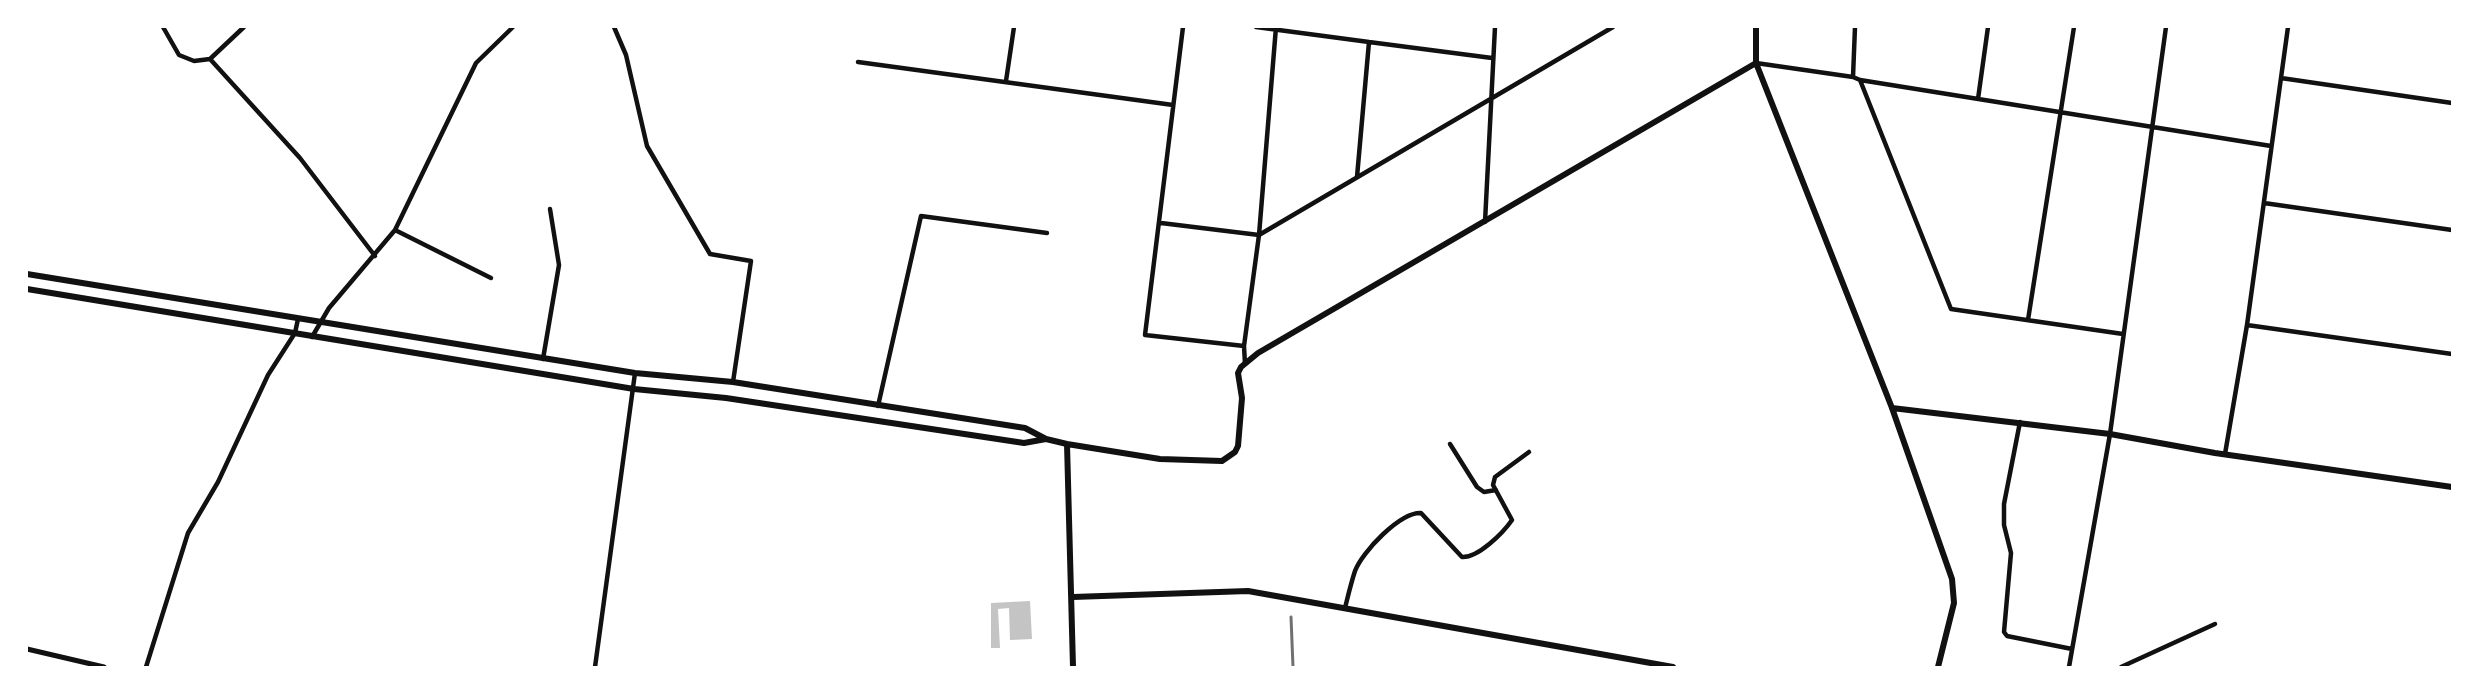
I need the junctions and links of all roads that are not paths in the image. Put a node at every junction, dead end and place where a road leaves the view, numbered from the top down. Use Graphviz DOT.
graph roads {
  1 [pos="163,27"];
  2 [pos="244,27"];
  3 [pos="513,27"];
  4 [pos="614,27"];
  5 [pos="1014,27"];
  6 [pos="1183,27"];
  7 [pos="1256,27"];
  8 [pos="1496,27"];
  9 [pos="1613,27"];
  10 [pos="1756,27"];
  11 [pos="1855,27"];
  12 [pos="1988,27"];
  13 [pos="2074,27"];
  14 [pos="2166,27"];
  15 [pos="2288,27"];
  16 [pos="1276,28"];
  17 [pos="1369,42"];
  18 [pos="1492,58"];
  19 [pos="210,59"];
  20 [pos="858,62"];
  21 [pos="1756,63"];
  22 [pos="1853,77"];
  23 [pos="2281,78"];
  24 [pos="1860,80"];
  25 [pos="1006,81"];
  26 [pos="1490,99"];
  27 [pos="1978,99"];
  28 [pos="2452,104"];
  29 [pos="1173,105"];
  30 [pos="2061,111"];
  31 [pos="2152,126"];
  32 [pos="2271,146"];
  33 [pos="1357,177"];
  34 [pos="2264,203"];
  35 [pos="550,209"];
  36 [pos="1485,222"];
  37 [pos="1161,223"];
  38 [pos="395,230"];
  39 [pos="2452,230"];
  40 [pos="1047,233"];
  41 [pos="1260,235"];
  42 [pos="375,256"];
  43 [pos="27,274"];
  44 [pos="490,278"];
  45 [pos="27,289"];
  46 [pos="298,319"];
  47 [pos="2028,320"];
  48 [pos="320,324"];
  49 [pos="2247,326"];
  50 [pos="295,333"];
  51 [pos="2123,334"];
  52 [pos="312,338"];
  53 [pos="1244,346"];
  54 [pos="2452,354"];
  55 [pos="543,359"];
  56 [pos="1245,364"];
  57 [pos="635,373"];
  58 [pos="733,382"];
  59 [pos="634,389"];
  60 [pos="852,402"];
  61 [pos="879,406"];
  62 [pos="1892,408"];
  63 [pos="849,416"];
  64 [pos="2020,422"];
  65 [pos="2110,434"];
  66 [pos="1046,439"];
  67 [pos="1067,444"];
  68 [pos="1450,444"];
  69 [pos="1529,452"];
  70 [pos="2225,454"];
  71 [pos="2452,487"];
  72 [pos="1496,490"];
  73 [pos="1072,597"];
  74 [pos="1345,608"];
  75 [pos="2215,624"];
  76 [pos="2072,649"];
  77 [pos="27,650"];
  78 [pos="104,667"];
  79 [pos="146,667"];
  80 [pos="595,667"];
  81 [pos="1073,667"];
  82 [pos="1673,667"];
  83 [pos="1938,667"];
  84 [pos="2069,667"];
  85 [pos="2121,667"];
  1 -- 19 [label="street"];
  2 -- 19 [label="street"];
  3 -- 38 [label="street"];
  4 -- 58 [label="street"];
  5 -- 25 [label="street"];
  6 -- 29 [label="street"];
  7 -- 16 [label="street"];
  8 -- 18 [label="street"];
  9 -- 26 [label="street"];
  10 -- 21 [label="main road"];
  11 -- 22 [label="street"];
  12 -- 27 [label="street"];
  13 -- 30 [label="street"];
  14 -- 31 [label="street"];
  15 -- 23 [label="street"];
  16 -- 17 [label="street"];
  16 -- 41 [label="street"];
  17 -- 18 [label="street"];
  17 -- 33 [label="street"];
  18 -- 26 [label="street"];
  19 -- 42 [label="street"];
  20 -- 25 [label="street"];
  21 -- 22 [label="street"];
  21 -- 36 [label="main road"];
  21 -- 62 [label="main road"];
  22 -- 24 [label="street"];
  23 -- 28 [label="street"];
  23 -- 32 [label="street"];
  24 -- 27 [label="street"];
  24 -- 47 [label="street"];
  25 -- 29 [label="street"];
  26 -- 33 [label="street"];
  26 -- 36 [label="street"];
  27 -- 30 [label="street"];
  29 -- 37 [label="street"];
  30 -- 31 [label="street"];
  30 -- 47 [label="street"];
  31 -- 32 [label="street"];
  31 -- 51 [label="street"];
  32 -- 34 [label="street"];
  33 -- 41 [label="street"];
  34 -- 39 [label="street"];
  34 -- 49 [label="street"];
  35 -- 55 [label="street"];
  36 -- 56 [label="main road"];
  37 -- 41 [label="street"];
  37 -- 53 [label="street"];
  38 -- 42 [label="street"];
  38 -- 44 [label="street"];
  40 -- 61 [label="street"];
  41 -- 53 [label="street"];
  42 -- 48 [label="street"];
  43 -- 46 [label="main road"];
  45 -- 50 [label="main road"];
  46 -- 48 [label="main road"];
  46 -- 50 [label="street"];
  47 -- 51 [label="street"];
  48 -- 52 [label="street"];
  48 -- 55 [label="main road"];
  49 -- 54 [label="street"];
  49 -- 70 [label="street"];
  50 -- 52 [label="main road"];
  50 -- 79 [label="street"];
  51 -- 65 [label="street"];
  52 -- 59 [label="main road"];
  53 -- 56 [label="street"];
  55 -- 57 [label="main road"];
  56 -- 67 [label="main road"];
  57 -- 58 [label="main road"];
  57 -- 59 [label="street"];
  58 -- 60 [label="main road"];
  59 -- 63 [label="main road"];
  59 -- 80 [label="street"];
  60 -- 61 [label="main road"];
  60 -- 63 [label="main road"];
  61 -- 66 [label="main road"];
  62 -- 64 [label="main road"];
  62 -- 83 [label="main road"];
  63 -- 66 [label="main road"];
  64 -- 65 [label="main road"];
  64 -- 76 [label="street"];
  65 -- 70 [label="main road"];
  65 -- 76 [label="street"];
  66 -- 67 [label="main road"];
  67 -- 73 [label="main road"];
  68 -- 72 [label="street"];
  69 -- 72 [label="street"];
  70 -- 71 [label="main road"];
  72 -- 74 [label="street"];
  73 -- 74 [label="main road"];
  73 -- 81 [label="main road"];
  74 -- 82 [label="main road"];
  75 -- 85 [label="street"];
  76 -- 84 [label="street"];
  77 -- 78 [label="street"];
}
